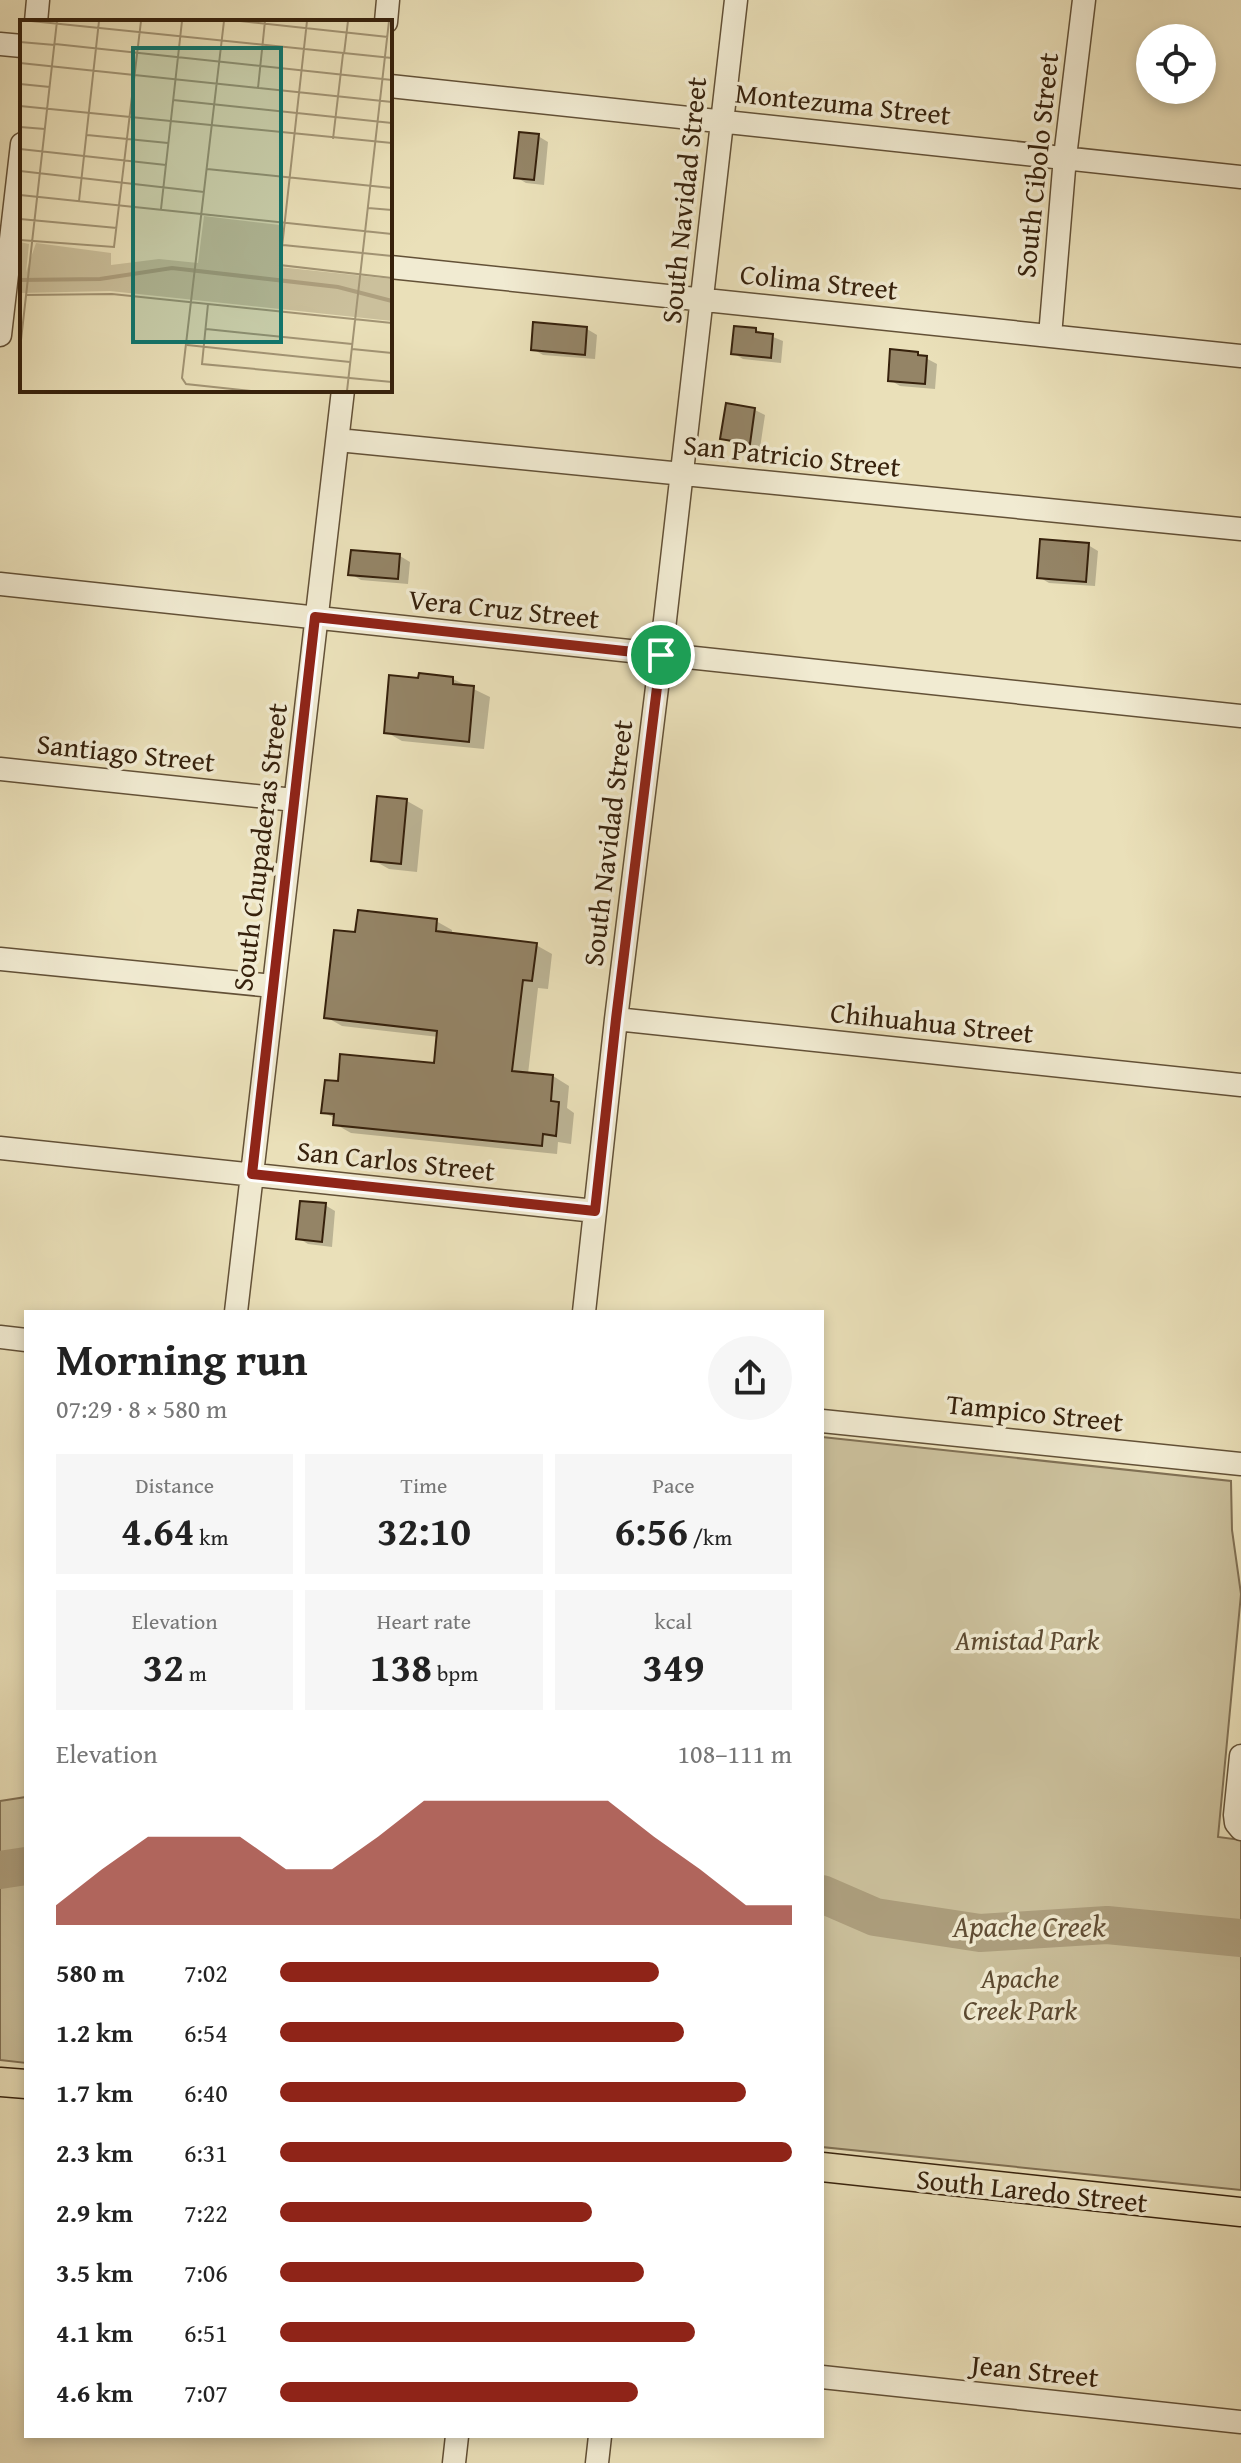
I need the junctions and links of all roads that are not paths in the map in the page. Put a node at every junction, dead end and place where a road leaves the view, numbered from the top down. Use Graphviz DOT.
graph roads {
  1 [pos="38,0"];
  2 [pos="388,0"];
  3 [pos="736,0"];
  4 [pos="1084,0"];
  5 [pos="36,20"];
  6 [pos="386,20"];
  7 [pos="0,44"];
  8 [pos="20,46"];
  9 [pos="392,86"];
  10 [pos="721,120"];
  11 [pos="1065,157"];
  12 [pos="20,160"];
  13 [pos="1241,177"];
  14 [pos="12,225"];
  15 [pos="392,267"];
  16 [pos="702,299"];
  17 [pos="0,335"];
  18 [pos="1050,336"];
  19 [pos="1241,356"];
  20 [pos="343,392"];
  21 [pos="338,440"];
  22 [pos="682,474"];
  23 [pos="1241,529"];
  24 [pos="0,584"];
  25 [pos="315,617"];
  26 [pos="661,655"];
  27 [pos="1241,716"];
  28 [pos="0,769"];
  29 [pos="294,800"];
  30 [pos="0,959"];
  31 [pos="273,986"];
  32 [pos="616,1019"];
  33 [pos="1241,1085"];
  34 [pos="0,1148"];
  35 [pos="252,1174"];
  36 [pos="595,1211"];
  37 [pos="236,1310"];
  38 [pos="584,1310"];
  39 [pos="0,1337"];
  40 [pos="24,1340"];
  41 [pos="824,1421"];
  42 [pos="1241,1464"];
  43 [pos="1241,1756"];
  44 [pos="1240,1828"];
  45 [pos="0,2082"];
  46 [pos="24,2084"];
  47 [pos="824,2167"];
  48 [pos="1241,2212"];
  49 [pos="824,2377"];
  50 [pos="1241,2422"];
  51 [pos="457,2438"];
  52 [pos="600,2438"];
  53 [pos="454,2463"];
  54 [pos="597,2463"];
  1 -- 5 [label="street"];
  2 -- 6 [label="street"];
  3 -- 10 [label="street, South Navidad Street"];
  4 -- 11 [label="street, South Cibolo Street"];
  7 -- 8 [label="street"];
  9 -- 10 [label="street, Montezuma Street"];
  10 -- 11 [label="street, Montezuma Street"];
  10 -- 16 [label="street, South Navidad Street"];
  11 -- 13 [label="street, Montezuma Street"];
  11 -- 18 [label="street, South Cibolo Street"];
  12 -- 14 [label="street"];
  14 -- 17 [label="street"];
  15 -- 16 [label="street, Colima Street"];
  16 -- 18 [label="street, Colima Street"];
  16 -- 22 [label="street, South Navidad Street"];
  18 -- 19 [label="street, Colima Street"];
  20 -- 21 [label="street, South Chupaderas Street"];
  21 -- 22 [label="street, San Patricio Street"];
  21 -- 25 [label="street, South Chupaderas Street"];
  22 -- 23 [label="street, San Patricio Street"];
  22 -- 26 [label="street, South Navidad Street"];
  24 -- 25 [label="street, Vera Cruz Street"];
  25 -- 26 [label="street, Vera Cruz Street"];
  25 -- 29 [label="street, South Chupaderas Street"];
  26 -- 27 [label="street, Vera Cruz Street"];
  26 -- 32 [label="street, South Navidad Street"];
  28 -- 29 [label="street, Santiago Street"];
  29 -- 31 [label="street, South Chupaderas Street"];
  30 -- 31 [label="street"];
  31 -- 35 [label="street, South Chupaderas Street"];
  32 -- 33 [label="street, Chihuahua Street"];
  32 -- 36 [label="street, South Navidad Street"];
  34 -- 35 [label="street, San Carlos Street"];
  35 -- 36 [label="street, San Carlos Street"];
  35 -- 37 [label="street, South Chupaderas Street"];
  36 -- 38 [label="street, South Navidad Street"];
  39 -- 40 [label="street"];
  41 -- 42 [label="street, Tampico Street"];
  43 -- 44 [label="street"];
  45 -- 46 [label="main road"];
  47 -- 48 [label="main road, South Laredo Street"];
  49 -- 50 [label="street, Jean Street"];
  51 -- 53 [label="street"];
  52 -- 54 [label="street"];
}
